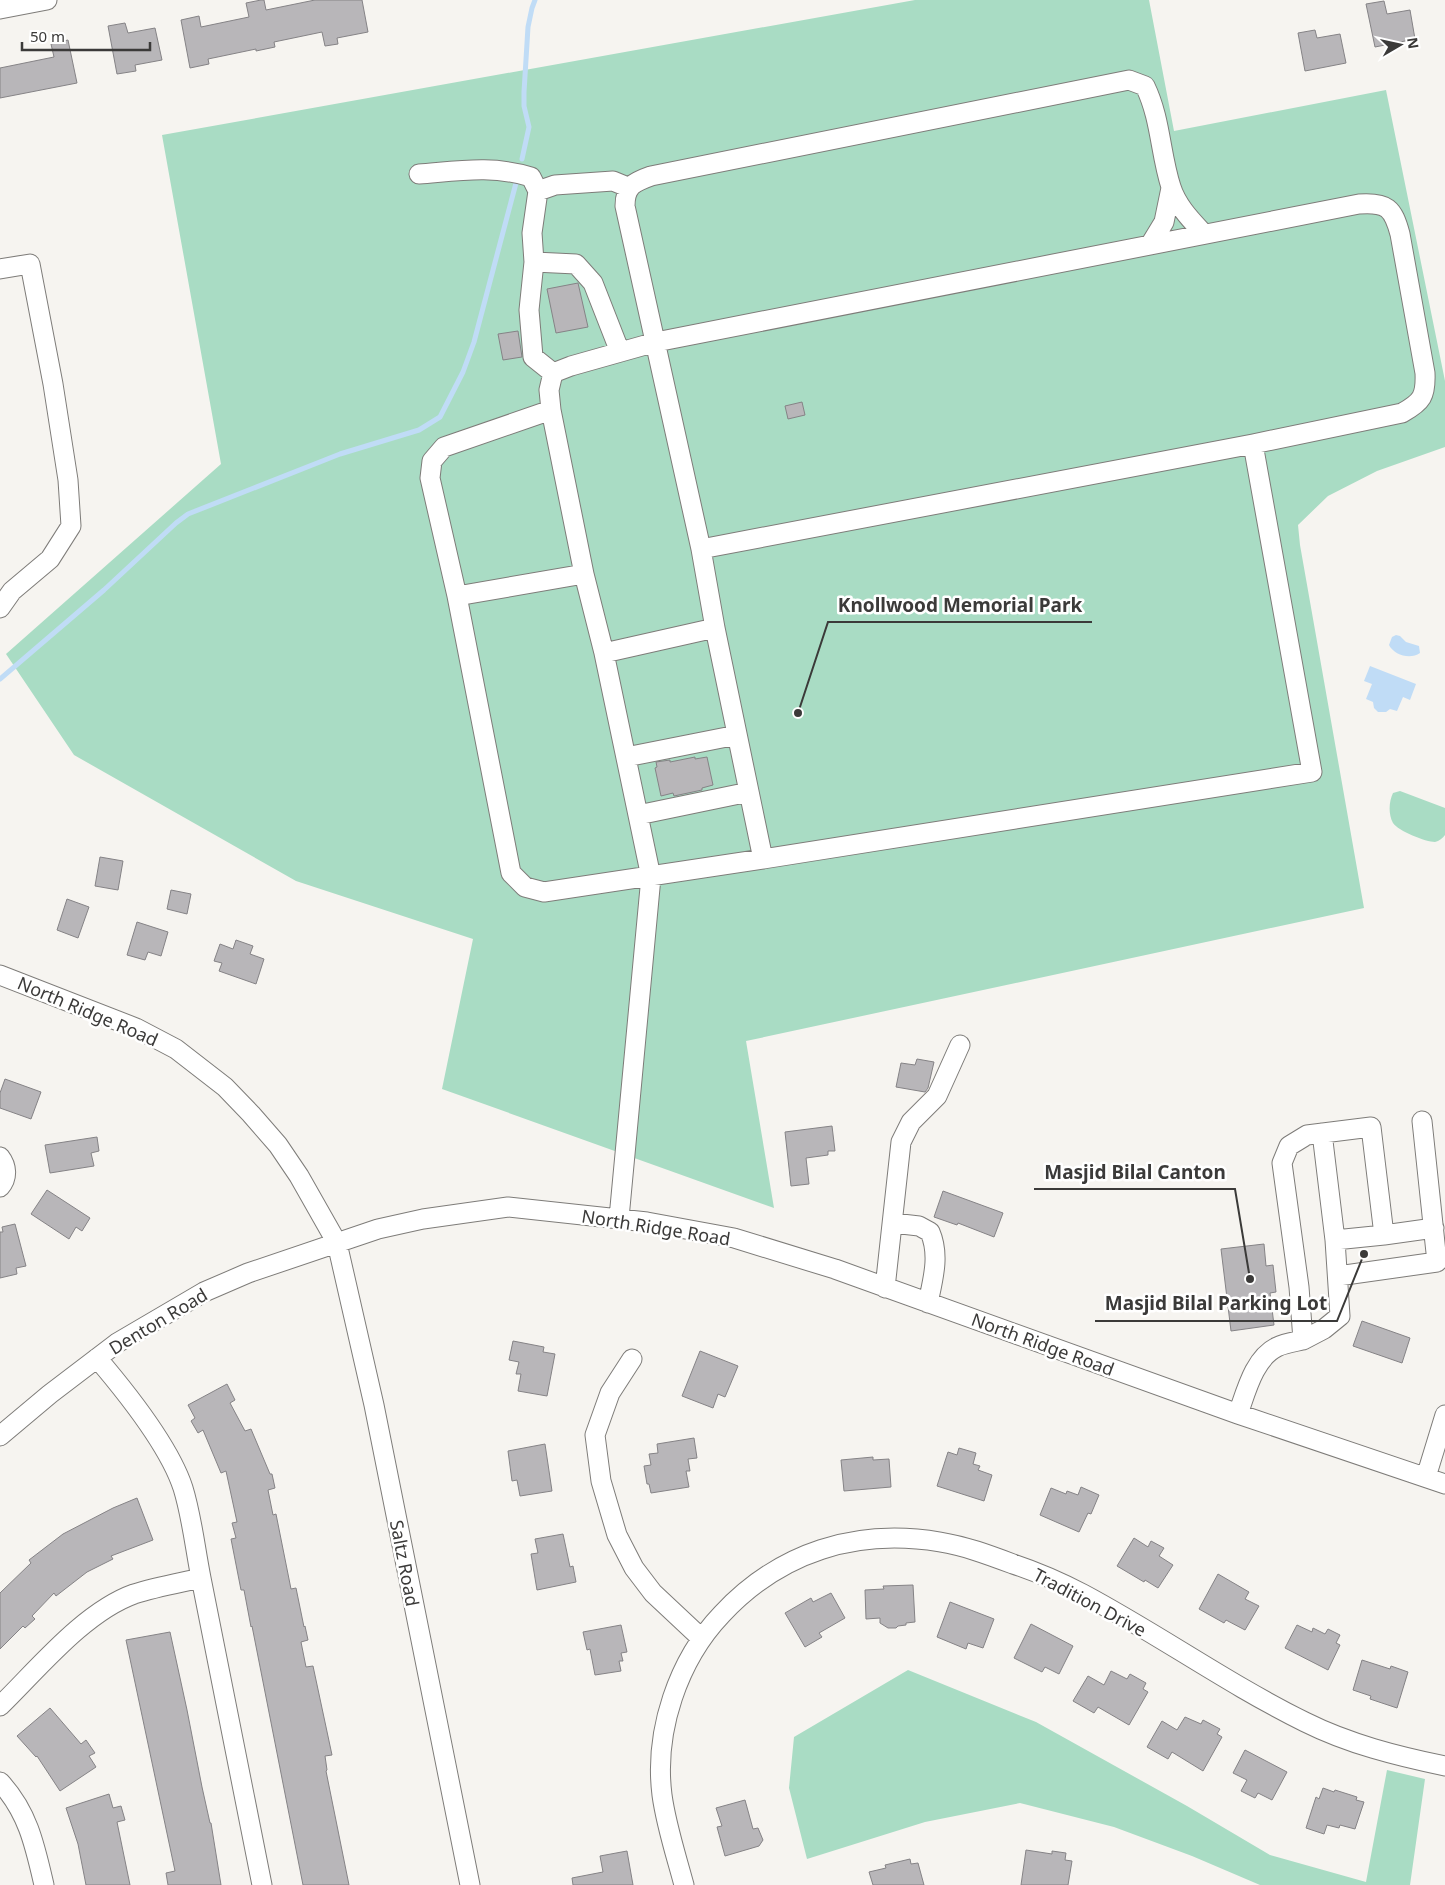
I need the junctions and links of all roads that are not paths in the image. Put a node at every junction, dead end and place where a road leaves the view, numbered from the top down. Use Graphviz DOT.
graph roads {
  1 [pos="47,0"];
  2 [pos="0,10"];
  3 [pos="419,174"];
  4 [pos="630,188"];
  5 [pos="1172,188"];
  6 [pos="538,191"];
  7 [pos="1204,234"];
  8 [pos="1150,245"];
  9 [pos="534,262"];
  10 [pos="0,269"];
  11 [pos="656,342"];
  12 [pos="620,352"];
  13 [pos="553,373"];
  14 [pos="551,410"];
  15 [pos="1253,444"];
  16 [pos="701,549"];
  17 [pos="584,574"];
  18 [pos="6,585"];
  19 [pos="457,596"];
  20 [pos="0,608"];
  21 [pos="715,628"];
  22 [pos="604,653"];
  23 [pos="737,735"];
  24 [pos="626,757"];
  25 [pos="749,792"];
  26 [pos="638,815"];
  27 [pos="762,859"];
  28 [pos="650,877"];
  29 [pos="0,975"];
  30 [pos="960,1045"];
  31 [pos="1422,1121"];
  32 [pos="1322,1133"];
  33 [pos="0,1157"];
  34 [pos="0,1187"];
  35 [pos="619,1218"];
  36 [pos="893,1223"];
  37 [pos="1434,1228"];
  38 [pos="1384,1234"];
  39 [pos="1335,1240"];
  40 [pos="337,1243"];
  41 [pos="1441,1269"];
  42 [pos="1338,1276"];
  43 [pos="885,1288"];
  44 [pos="928,1303"];
  45 [pos="1303,1340"];
  46 [pos="98,1358"];
  47 [pos="632,1359"];
  48 [pos="1238,1414"];
  49 [pos="1445,1414"];
  50 [pos="0,1436"];
  51 [pos="1426,1478"];
  52 [pos="1445,1484"];
  53 [pos="201,1578"];
  54 [pos="701,1638"];
  55 [pos="0,1706"];
  56 [pos="1445,1766"];
  57 [pos="0,1782"];
  58 [pos="44,1885"];
  59 [pos="262,1885"];
  60 [pos="470,1885"];
  61 [pos="684,1885"];
  1 -- 2 [label="street"];
  3 -- 6 [label="street"];
  4 -- 5 [label="street"];
  4 -- 6 [label="street"];
  4 -- 11 [label="street"];
  5 -- 7 [label="street"];
  5 -- 8 [label="street"];
  6 -- 9 [label="street"];
  7 -- 8 [label="street"];
  7 -- 15 [label="street"];
  8 -- 11 [label="street"];
  9 -- 12 [label="street"];
  9 -- 13 [label="street"];
  10 -- 18 [label="street"];
  11 -- 12 [label="street"];
  11 -- 16 [label="street"];
  12 -- 13 [label="street"];
  13 -- 14 [label="street"];
  14 -- 17 [label="street"];
  14 -- 19 [label="street"];
  15 -- 16 [label="street"];
  15 -- 27 [label="street"];
  16 -- 21 [label="street"];
  17 -- 19 [label="street"];
  17 -- 22 [label="street"];
  18 -- 20 [label="street"];
  19 -- 28 [label="street"];
  21 -- 22 [label="street"];
  21 -- 23 [label="street"];
  22 -- 24 [label="street"];
  23 -- 24 [label="street"];
  23 -- 25 [label="street"];
  24 -- 26 [label="street"];
  25 -- 26 [label="street"];
  25 -- 27 [label="street"];
  26 -- 28 [label="street"];
  27 -- 28 [label="street"];
  28 -- 35 [label="street"];
  29 -- 40 [label="street, North Ridge Road"];
  30 -- 36 [label="street"];
  31 -- 37 [label="street"];
  32 -- 38 [label="street"];
  32 -- 39 [label="street"];
  32 -- 45 [label="street"];
  33 -- 34 [label="street"];
  35 -- 40 [label="street, North Ridge Road"];
  35 -- 43 [label="street, North Ridge Road"];
  36 -- 43 [label="street"];
  36 -- 44 [label="street"];
  37 -- 38 [label="street"];
  37 -- 41 [label="street"];
  38 -- 39 [label="street"];
  39 -- 42 [label="street"];
  40 -- 46 [label="street, Denton Road"];
  40 -- 60 [label="street, Saltz Road"];
  41 -- 42 [label="street"];
  42 -- 45 [label="street"];
  43 -- 44 [label="street, North Ridge Road"];
  44 -- 48 [label="street, North Ridge Road"];
  45 -- 48 [label="street"];
  46 -- 50 [label="street, Denton Road"];
  46 -- 53 [label="street"];
  47 -- 54 [label="street"];
  48 -- 51 [label="street, North Ridge Road"];
  49 -- 51 [label="street"];
  51 -- 52 [label="street, North Ridge Road"];
  53 -- 55 [label="street"];
  53 -- 59 [label="street"];
  54 -- 56 [label="street, Tradition Drive"];
  54 -- 61 [label="street, Tradition Drive"];
  57 -- 58 [label="street"];
}
